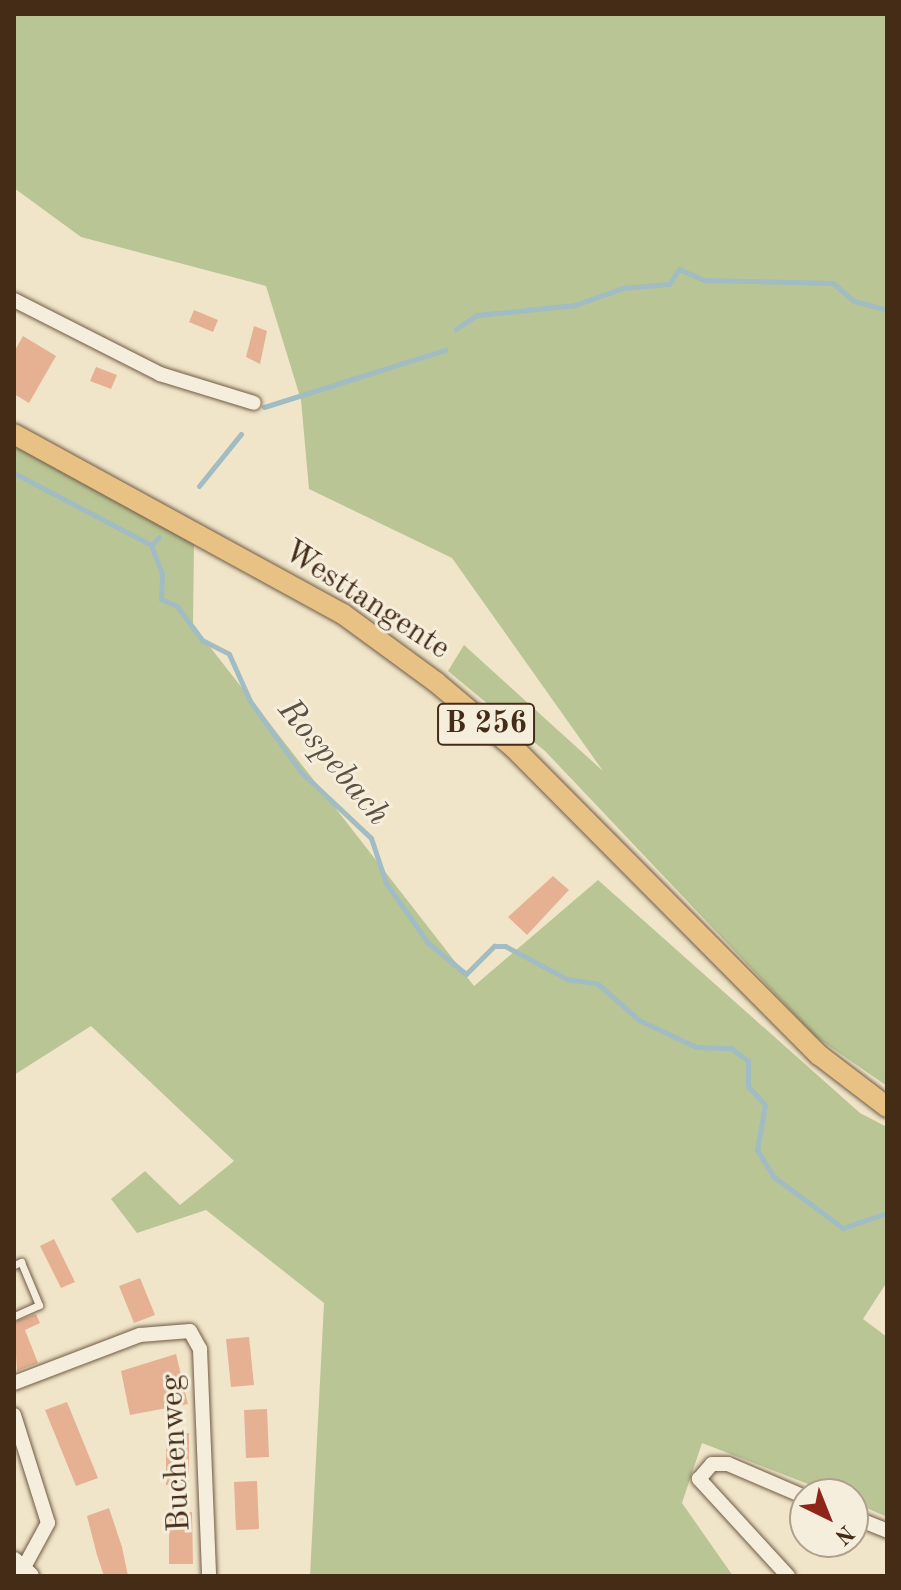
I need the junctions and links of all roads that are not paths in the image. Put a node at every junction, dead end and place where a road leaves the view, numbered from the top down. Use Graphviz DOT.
graph roads {
  1 [pos="14,300"];
  2 [pos="254,403"];
  3 [pos="14,434"];
  4 [pos="887,1107"];
  5 [pos="14,1265"];
  6 [pos="14,1316"];
  7 [pos="14,1383"];
  8 [pos="14,1415"];
  9 [pos="789,1490"];
  10 [pos="22,1569"];
  11 [pos="209,1576"];
  12 [pos="788,1576"];
  1 -- 2 [label="street"];
  3 -- 4 [label="main road, Westtangente / B 256"];
  5 -- 6 [label="lane"];
  7 -- 11 [label="street, Buchenweg"];
  8 -- 10 [label="street"];
  9 -- 12 [label="street"];
}
